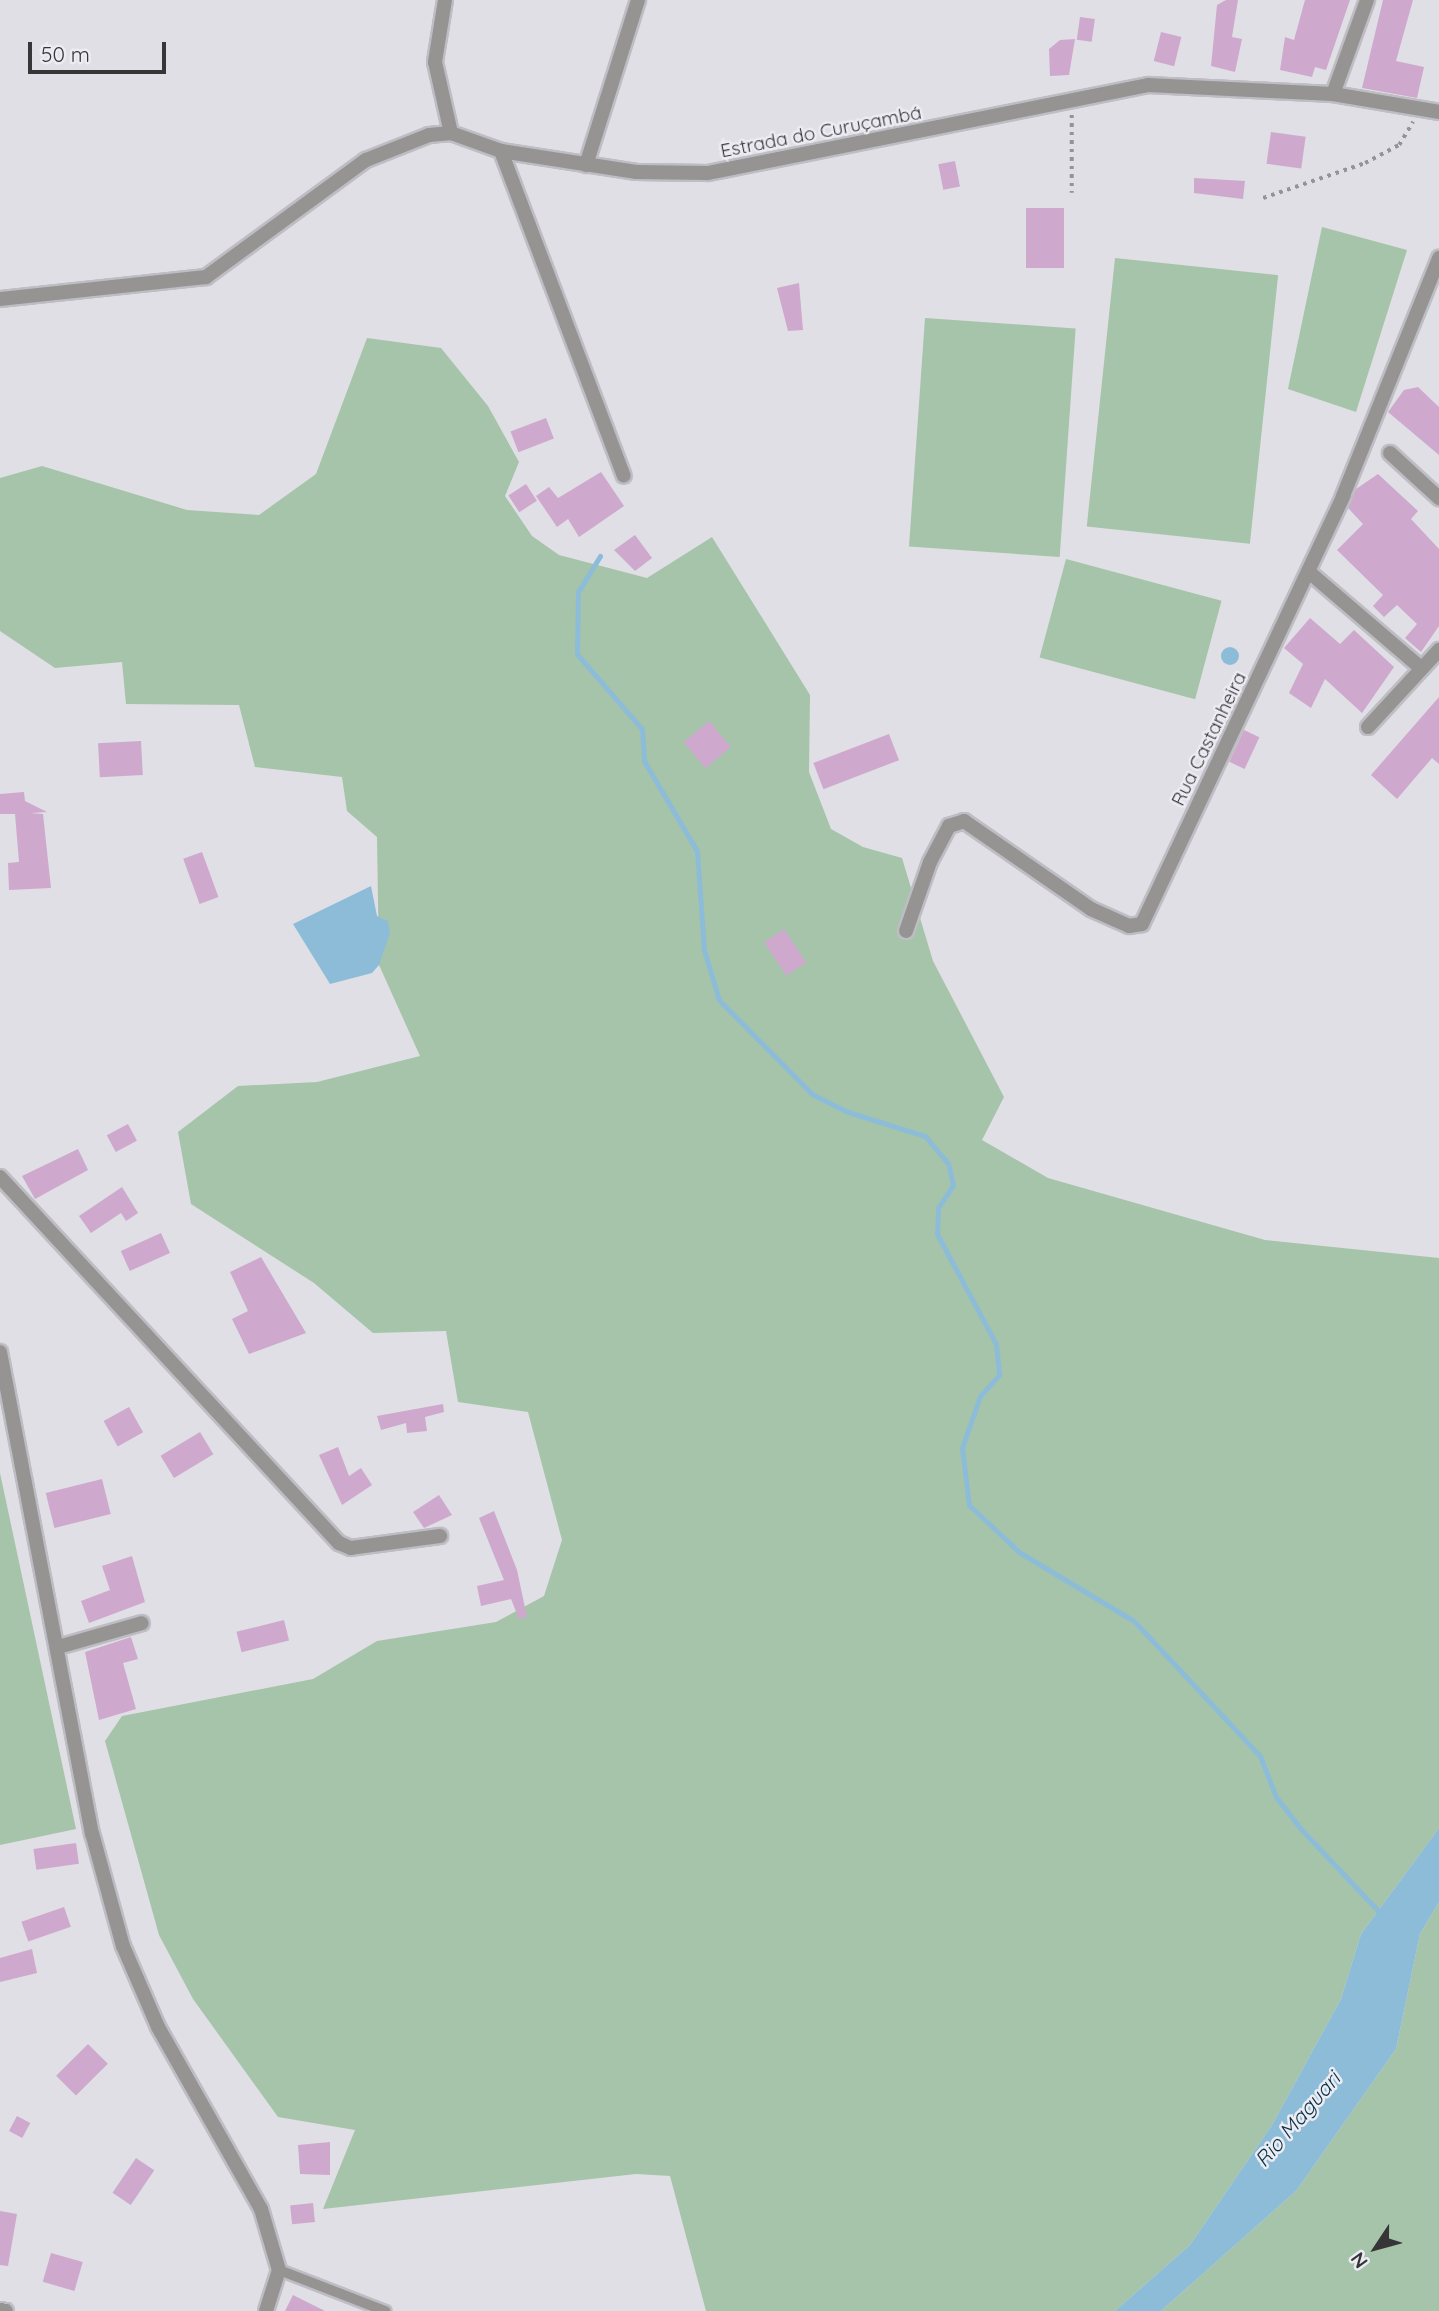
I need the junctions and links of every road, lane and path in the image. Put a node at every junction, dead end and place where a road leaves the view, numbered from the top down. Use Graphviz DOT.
graph roads {
  1 [pos="445,0"];
  2 [pos="638,0"];
  3 [pos="1367,0"];
  4 [pos="1333,94"];
  5 [pos="1073,103"];
  6 [pos="1419,111"];
  7 [pos="1439,112"];
  8 [pos="451,133"];
  9 [pos="501,152"];
  10 [pos="586,165"];
  11 [pos="1072,193"];
  12 [pos="1264,198"];
  13 [pos="1439,258"];
  14 [pos="1430,298"];
  15 [pos="0,299"];
  16 [pos="1439,311"];
  17 [pos="1390,453"];
  18 [pos="624,476"];
  19 [pos="1439,498"];
  20 [pos="1309,572"];
  21 [pos="1439,650"];
  22 [pos="1421,668"];
  23 [pos="1368,727"];
  24 [pos="906,931"];
  25 [pos="0,1177"];
  26 [pos="0,1352"];
  27 [pos="440,1536"];
  28 [pos="142,1623"];
  29 [pos="58,1647"];
  30 [pos="279,2270"];
  31 [pos="0,2309"];
  32 [pos="6,2311"];
  33 [pos="266,2311"];
  34 [pos="384,2311"];
  1 -- 8 [label="street"];
  2 -- 10 [label="street"];
  3 -- 4 [label="street"];
  4 -- 5 [label="street, Estrada do Curuçambá"];
  4 -- 6 [label="street, Estrada do Curuçambá"];
  5 -- 10 [label="street, Estrada do Curuçambá"];
  5 -- 11 [label="path"];
  6 -- 7 [label="street, Estrada do Curuçambá"];
  6 -- 12 [label="path"];
  8 -- 9 [label="street, Estrada do Curuçambá"];
  8 -- 15 [label="street"];
  9 -- 10 [label="street, Estrada do Curuçambá"];
  9 -- 18 [label="street"];
  13 -- 14 [label="street, Rua Castanheira"];
  14 -- 16 [label="street"];
  14 -- 20 [label="street, Rua Castanheira"];
  17 -- 19 [label="street"];
  20 -- 22 [label="street"];
  20 -- 24 [label="street, Rua Castanheira"];
  21 -- 22 [label="street"];
  22 -- 23 [label="street"];
  25 -- 27 [label="street"];
  26 -- 29 [label="street"];
  28 -- 29 [label="street"];
  29 -- 30 [label="street"];
  30 -- 33 [label="street"];
  30 -- 34 [label="lane"];
  31 -- 32 [label="street"];
}
